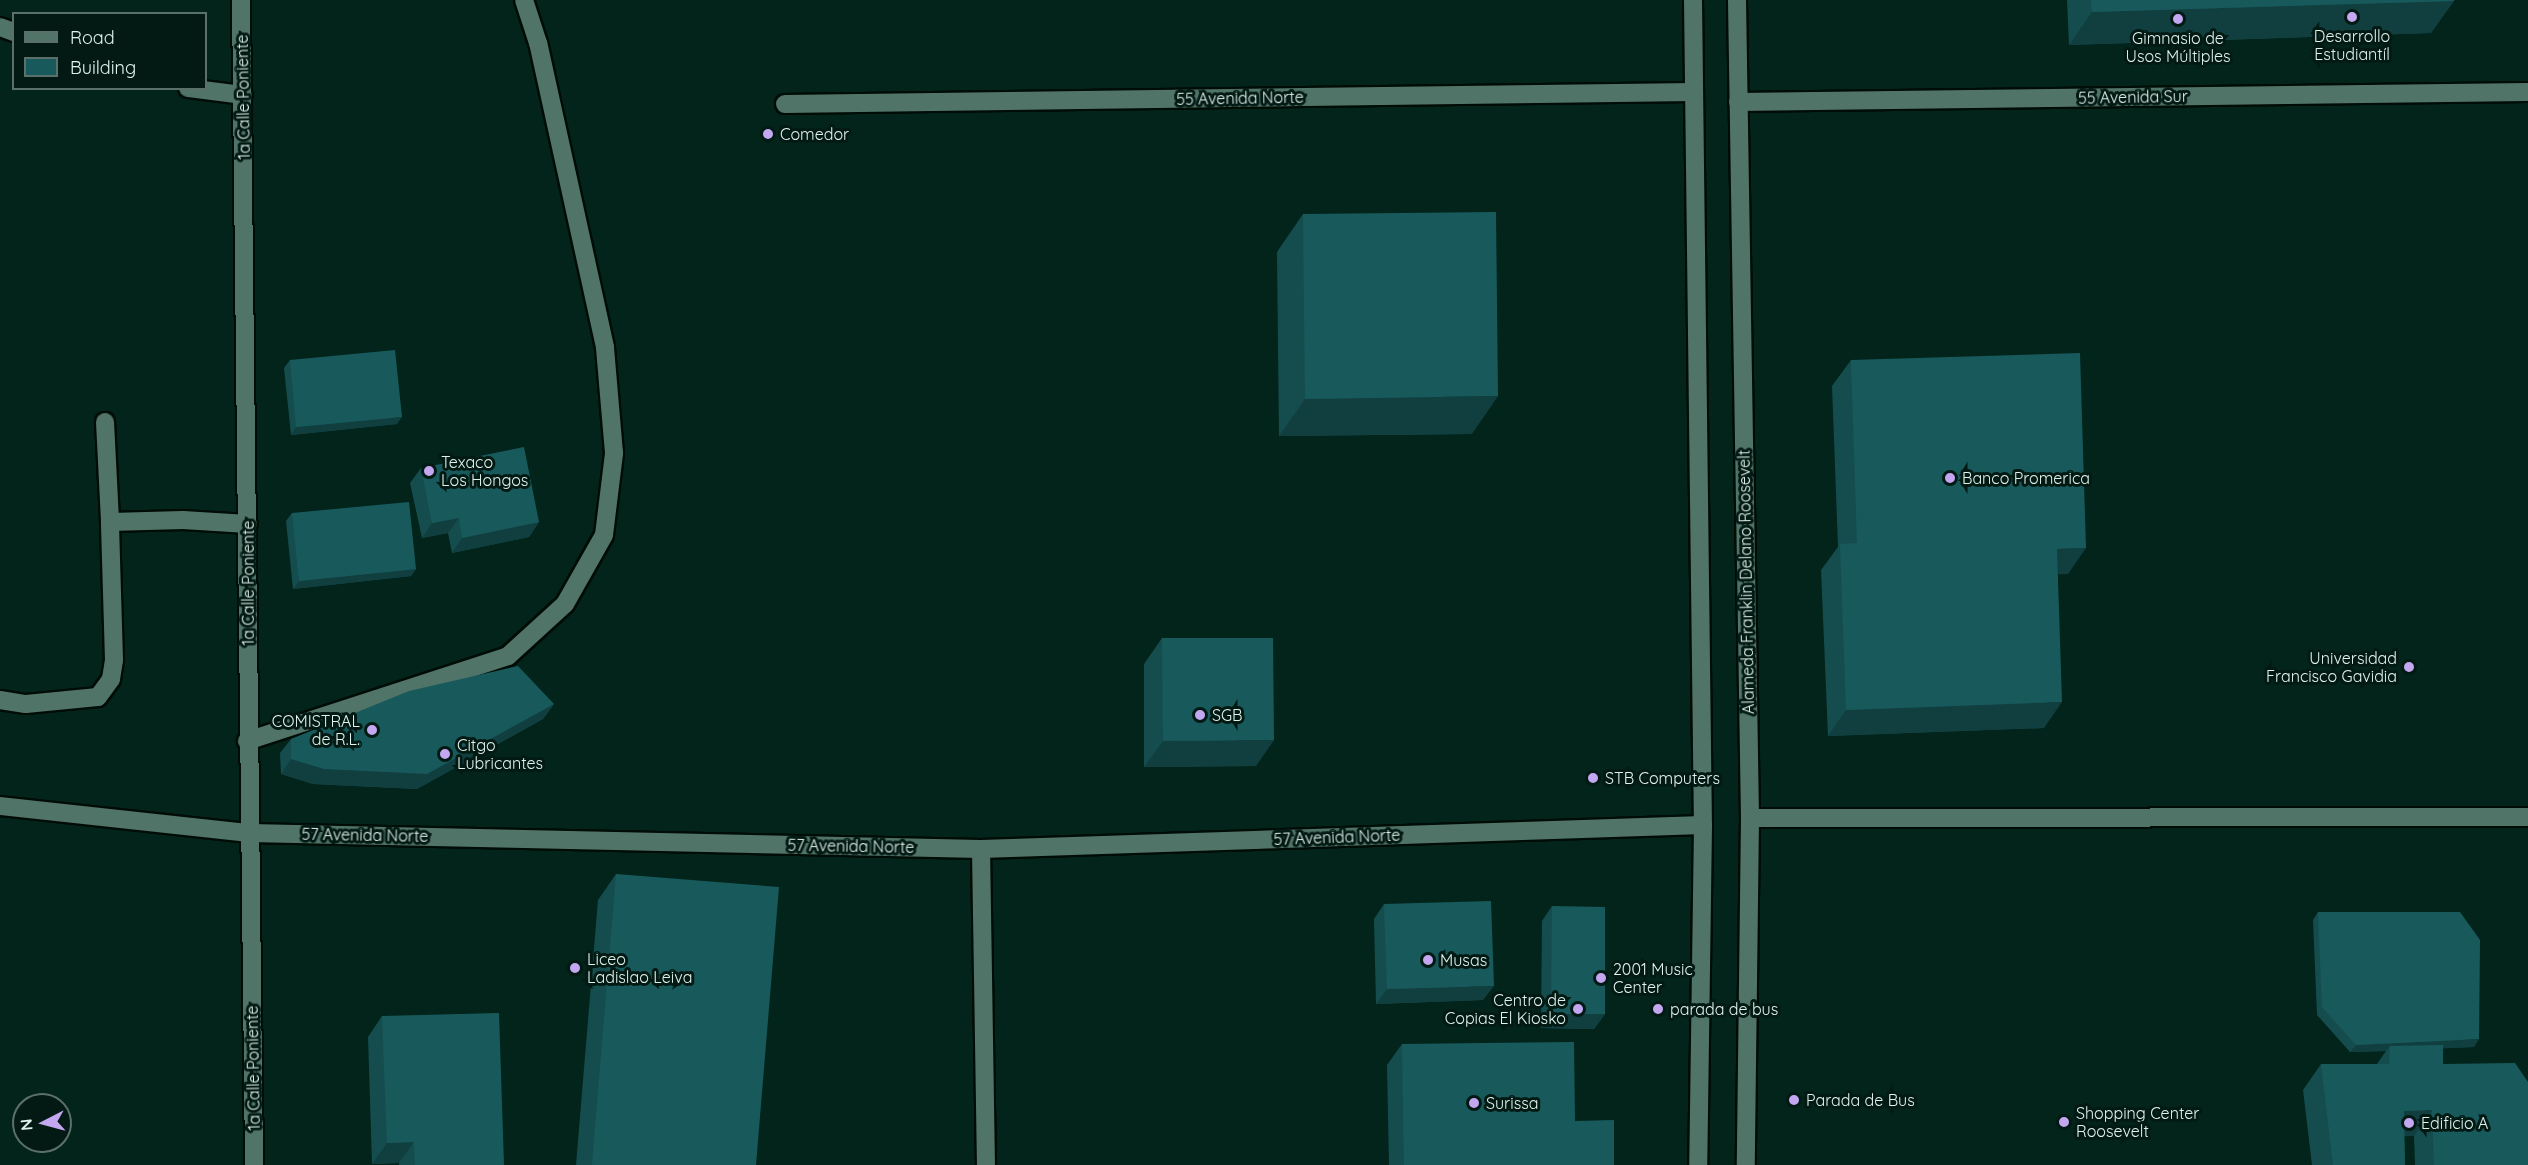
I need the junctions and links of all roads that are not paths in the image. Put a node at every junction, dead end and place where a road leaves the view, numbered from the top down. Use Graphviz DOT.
graph roads {
  1 [pos="241,0"];
  2 [pos="524,0"];
  3 [pos="1693,0"];
  4 [pos="1737,0"];
  5 [pos="204,90"];
  6 [pos="1694,92"];
  7 [pos="2528,92"];
  8 [pos="243,95"];
  9 [pos="1738,102"];
  10 [pos="785,104"];
  11 [pos="105,422"];
  12 [pos="110,522"];
  13 [pos="248,524"];
  14 [pos="0,700"];
  15 [pos="247,741"];
  16 [pos="0,806"];
  17 [pos="2528,816"];
  18 [pos="1750,818"];
  19 [pos="1703,825"];
  20 [pos="250,833"];
  21 [pos="981,849"];
  22 [pos="254,1165"];
  23 [pos="986,1165"];
  24 [pos="1698,1165"];
  25 [pos="1746,1165"];
  1 -- 8 [label="street, 1a Calle Poniente"];
  2 -- 15 [label="street"];
  3 -- 6 [label="street"];
  4 -- 9 [label="street, Alameda Franklin Delano Roosevelt"];
  5 -- 8 [label="street"];
  6 -- 10 [label="street, 55 Avenida Norte"];
  6 -- 19 [label="street"];
  7 -- 9 [label="street, 55 Avenida Sur"];
  8 -- 13 [label="street, 1a Calle Poniente"];
  9 -- 18 [label="street, Alameda Franklin Delano Roosevelt"];
  11 -- 12 [label="street"];
  12 -- 13 [label="street"];
  12 -- 14 [label="street"];
  13 -- 15 [label="street, 1a Calle Poniente"];
  15 -- 20 [label="street, 1a Calle Poniente"];
  16 -- 20 [label="street, 57 Avenida Norte"];
  17 -- 18 [label="street"];
  18 -- 25 [label="street, Alameda Franklin Delano Roosevelt"];
  19 -- 21 [label="street, 57 Avenida Norte"];
  19 -- 24 [label="street"];
  20 -- 21 [label="street, 57 Avenida Norte"];
  20 -- 22 [label="street, 1a Calle Poniente"];
  21 -- 23 [label="street"];
}
